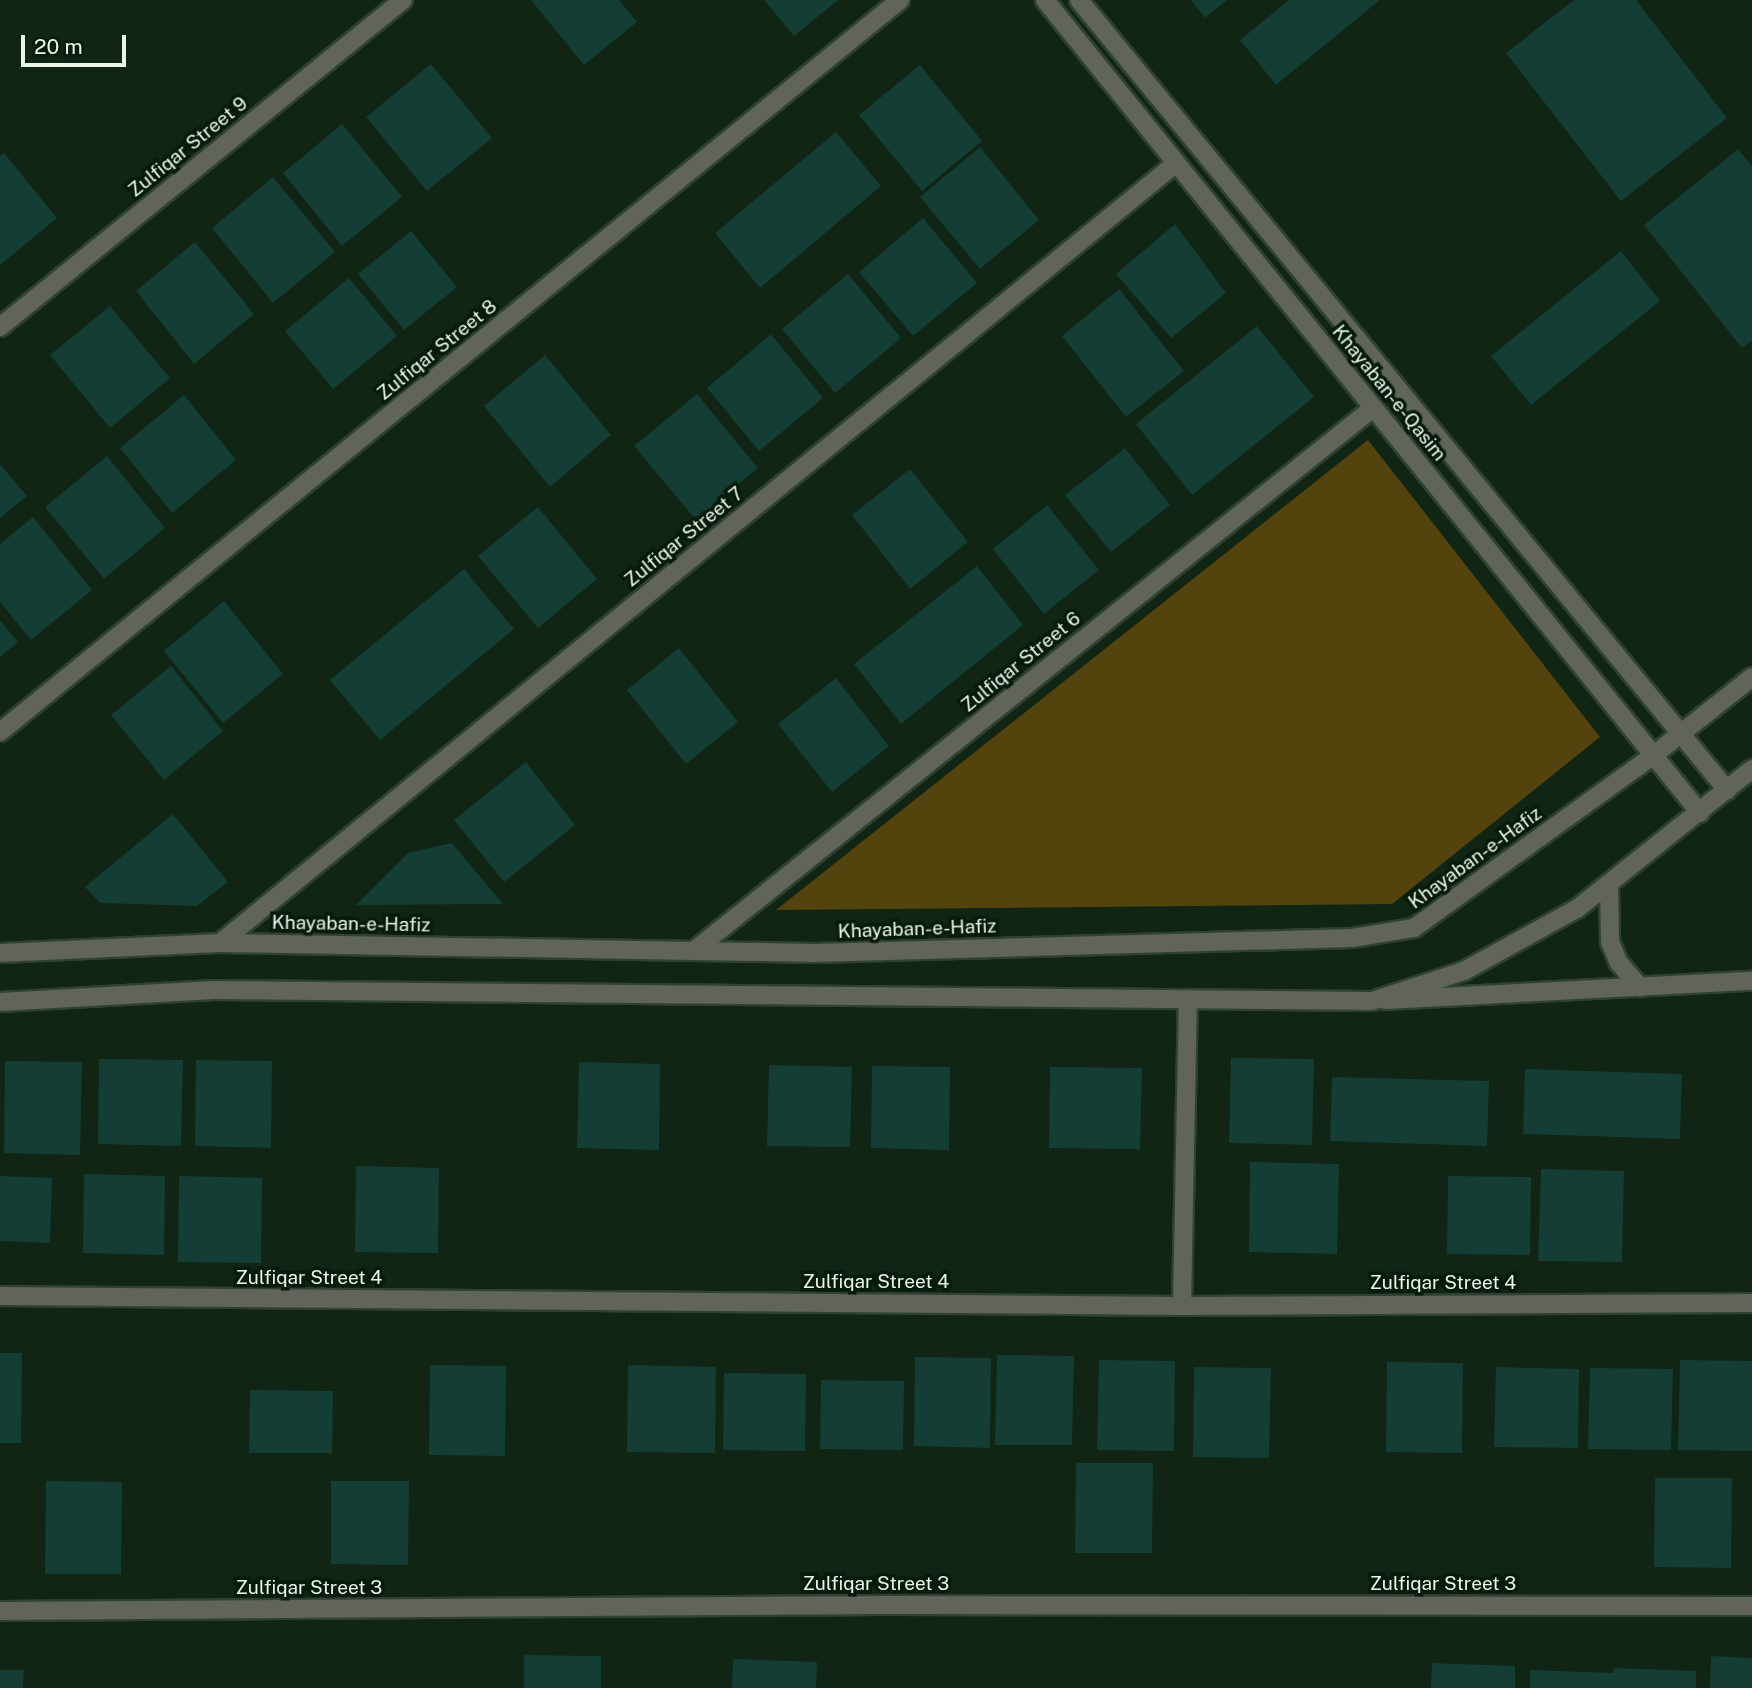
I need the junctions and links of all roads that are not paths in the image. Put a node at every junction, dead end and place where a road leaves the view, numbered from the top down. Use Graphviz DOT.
graph roads {
  1 [pos="403,0"];
  2 [pos="900,0"];
  3 [pos="1045,0"];
  4 [pos="1079,0"];
  5 [pos="1175,164"];
  6 [pos="0,327"];
  7 [pos="1373,408"];
  8 [pos="1752,677"];
  9 [pos="0,732"];
  10 [pos="1682,733"];
  11 [pos="1655,754"];
  12 [pos="1752,769"];
  13 [pos="1727,790"];
  14 [pos="1700,813"];
  15 [pos="1609,884"];
  16 [pos="220,943"];
  17 [pos="696,949"];
  18 [pos="0,953"];
  19 [pos="1752,981"];
  20 [pos="1640,987"];
  21 [pos="1188,999"];
  22 [pos="1372,1001"];
  23 [pos="0,1002"];
  24 [pos="0,1296"];
  25 [pos="1752,1303"];
  26 [pos="1182,1306"];
  27 [pos="1752,1606"];
  28 [pos="0,1611"];
  1 -- 6 [label="street, Zulfiqar Street 9"];
  2 -- 9 [label="street, Zulfiqar Street 8"];
  3 -- 5 [label="street, Khayaban-e-Qasim"];
  4 -- 10 [label="street, Khayaban-e-Qasim"];
  5 -- 7 [label="street, Khayaban-e-Qasim"];
  5 -- 16 [label="street, Zulfiqar Street 7"];
  7 -- 11 [label="street, Khayaban-e-Qasim"];
  7 -- 17 [label="street, Zulfiqar Street 6"];
  8 -- 10 [label="street, Khayaban-e-Hafiz"];
  10 -- 11 [label="street, Khayaban-e-Hafiz"];
  10 -- 13 [label="street, Khayaban-e-Qasim"];
  11 -- 14 [label="street, Khayaban-e-Qasim"];
  11 -- 17 [label="street, Khayaban-e-Hafiz"];
  12 -- 13 [label="street"];
  13 -- 14 [label="street"];
  14 -- 15 [label="street"];
  15 -- 20 [label="street"];
  15 -- 22 [label="street"];
  16 -- 17 [label="street, Khayaban-e-Hafiz"];
  16 -- 18 [label="street, Khayaban-e-Hafiz"];
  19 -- 20 [label="street"];
  20 -- 22 [label="street"];
  21 -- 22 [label="street"];
  21 -- 23 [label="street"];
  21 -- 26 [label="street"];
  24 -- 26 [label="street, Zulfiqar Street 4"];
  25 -- 26 [label="street, Zulfiqar Street 4"];
  27 -- 28 [label="street, Zulfiqar Street 3"];
}
